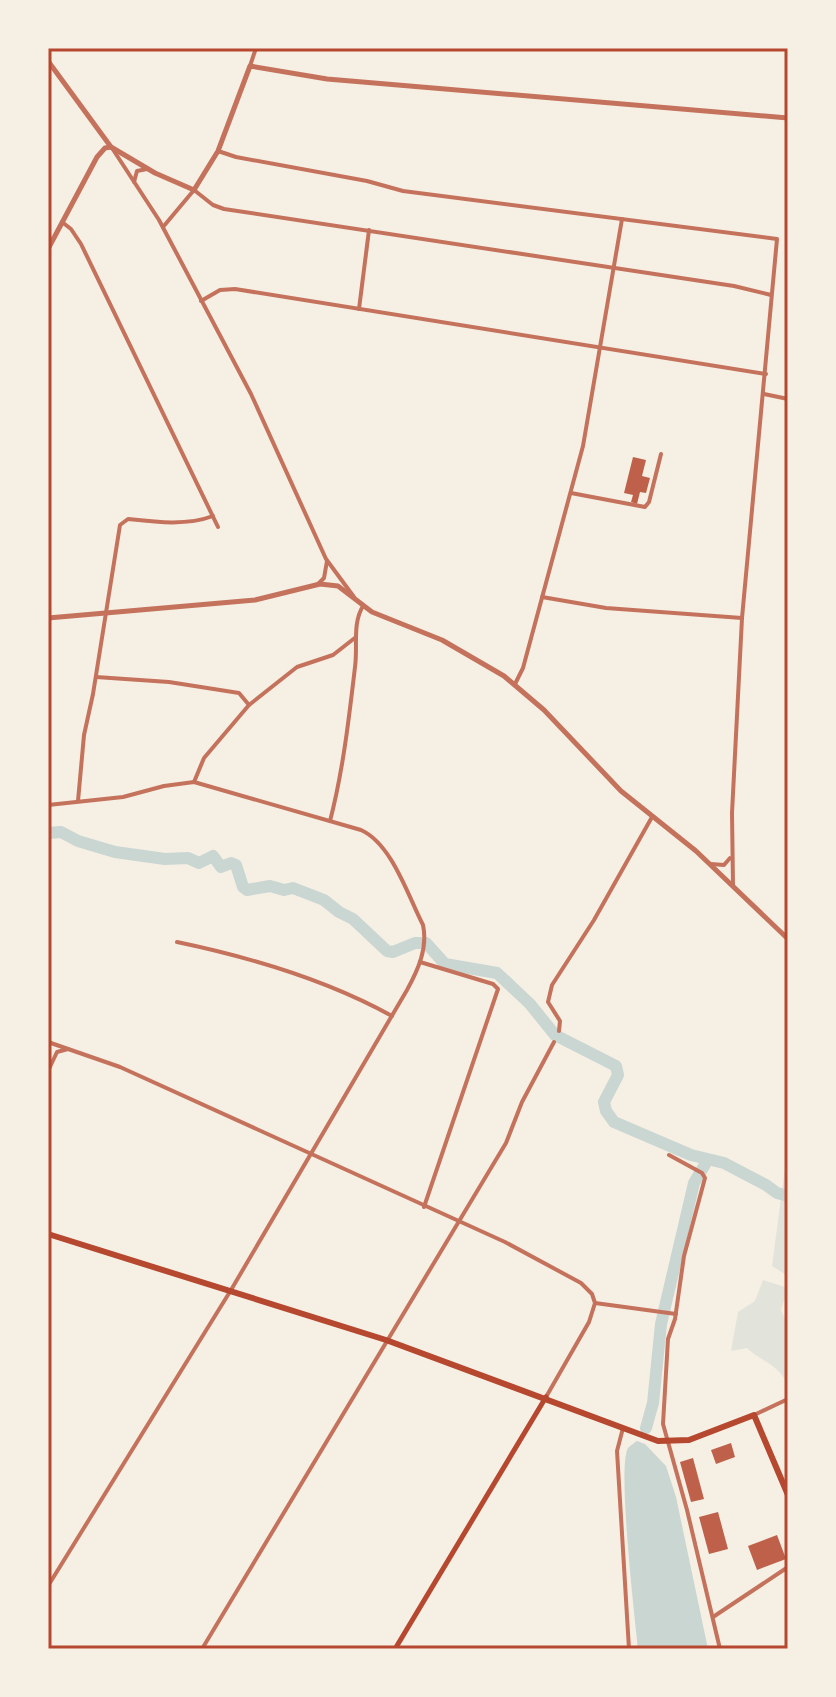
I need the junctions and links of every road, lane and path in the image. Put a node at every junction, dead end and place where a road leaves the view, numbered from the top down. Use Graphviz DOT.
graph roads {
  1 [pos="256,48"];
  2 [pos="48,61"];
  3 [pos="250,66"];
  4 [pos="788,118"];
  5 [pos="111,147"];
  6 [pos="218,151"];
  7 [pos="149,170"];
  8 [pos="135,185"];
  9 [pos="194,190"];
  10 [pos="622,219"];
  11 [pos="62,222"];
  12 [pos="163,227"];
  13 [pos="369,230"];
  14 [pos="48,249"];
  15 [pos="615,268"];
  16 [pos="771,295"];
  17 [pos="201,301"];
  18 [pos="359,309"];
  19 [pos="601,347"];
  20 [pos="766,374"];
  21 [pos="764,394"];
  22 [pos="788,399"];
  23 [pos="661,454"];
  24 [pos="571,493"];
  25 [pos="213,516"];
  26 [pos="218,527"];
  27 [pos="326,559"];
  28 [pos="316,585"];
  29 [pos="542,597"];
  30 [pos="356,598"];
  31 [pos="363,606"];
  32 [pos="105,613"];
  33 [pos="48,618"];
  34 [pos="742,618"];
  35 [pos="356,637"];
  36 [pos="96,677"];
  37 [pos="515,684"];
  38 [pos="249,705"];
  39 [pos="194,782"];
  40 [pos="78,801"];
  41 [pos="48,805"];
  42 [pos="652,817"];
  43 [pos="330,821"];
  44 [pos="732,851"];
  45 [pos="709,863"];
  46 [pos="733,885"];
  47 [pos="788,939"];
  48 [pos="177,942"];
  49 [pos="420,962"];
  50 [pos="392,1016"];
  51 [pos="559,1031"];
  52 [pos="48,1042"];
  53 [pos="554,1042"];
  54 [pos="71,1049"];
  55 [pos="48,1057"];
  56 [pos="48,1071"];
  57 [pos="312,1154"];
  58 [pos="669,1155"];
  59 [pos="424,1207"];
  60 [pos="458,1222"];
  61 [pos="48,1234"];
  62 [pos="231,1290"];
  63 [pos="595,1303"];
  64 [pos="676,1314"];
  65 [pos="386,1340"];
  66 [pos="546,1397"];
  67 [pos="788,1399"];
  68 [pos="754,1415"];
  69 [pos="623,1428"];
  70 [pos="667,1442"];
  71 [pos="788,1495"];
  72 [pos="788,1567"];
  73 [pos="48,1586"];
  74 [pos="713,1617"];
  75 [pos="202,1649"];
  76 [pos="395,1649"];
  77 [pos="629,1649"];
  78 [pos="720,1649"];
  1 -- 3 [label="street"];
  2 -- 5 [label="street"];
  3 -- 4 [label="street"];
  3 -- 6 [label="street"];
  5 -- 7 [label="street"];
  5 -- 8 [label="street"];
  5 -- 11 [label="street"];
  6 -- 9 [label="street"];
  6 -- 10 [label="street"];
  7 -- 8 [label="street"];
  7 -- 9 [label="street"];
  8 -- 12 [label="street"];
  9 -- 12 [label="street"];
  9 -- 13 [label="street"];
  10 -- 15 [label="street"];
  10 -- 16 [label="street"];
  11 -- 14 [label="street"];
  11 -- 25 [label="street"];
  12 -- 17 [label="street"];
  13 -- 15 [label="street"];
  13 -- 18 [label="street"];
  15 -- 16 [label="street"];
  15 -- 19 [label="street"];
  16 -- 20 [label="street"];
  17 -- 18 [label="street"];
  17 -- 27 [label="street"];
  18 -- 19 [label="street"];
  19 -- 20 [label="street"];
  19 -- 24 [label="street"];
  20 -- 21 [label="street"];
  21 -- 22 [label="street"];
  21 -- 34 [label="street"];
  23 -- 24 [label="street"];
  24 -- 29 [label="street"];
  25 -- 26 [label="street"];
  25 -- 32 [label="street"];
  27 -- 28 [label="street"];
  27 -- 30 [label="street"];
  28 -- 30 [label="street"];
  28 -- 32 [label="street"];
  29 -- 34 [label="street"];
  29 -- 37 [label="street"];
  30 -- 31 [label="street"];
  31 -- 35 [label="street"];
  31 -- 37 [label="street"];
  32 -- 33 [label="street"];
  32 -- 36 [label="street"];
  34 -- 44 [label="street"];
  35 -- 38 [label="street"];
  35 -- 43 [label="street"];
  36 -- 38 [label="street"];
  36 -- 40 [label="street"];
  37 -- 42 [label="street"];
  38 -- 39 [label="street"];
  39 -- 40 [label="street"];
  39 -- 43 [label="street"];
  40 -- 41 [label="street"];
  42 -- 45 [label="street"];
  42 -- 51 [label="street"];
  43 -- 49 [label="street"];
  44 -- 45 [label="street"];
  44 -- 46 [label="street"];
  45 -- 46 [label="street"];
  46 -- 47 [label="street"];
  48 -- 50 [label="street"];
  49 -- 50 [label="street"];
  49 -- 59 [label="street"];
  50 -- 57 [label="street"];
  52 -- 54 [label="street"];
  53 -- 60 [label="street"];
  54 -- 56 [label="street"];
  54 -- 57 [label="street"];
  55 -- 56 [label="street"];
  57 -- 59 [label="street"];
  57 -- 62 [label="street"];
  58 -- 64 [label="street"];
  59 -- 60 [label="street"];
  60 -- 63 [label="street"];
  60 -- 65 [label="street"];
  61 -- 62 [label="main road"];
  62 -- 65 [label="main road"];
  62 -- 73 [label="street"];
  63 -- 64 [label="street"];
  63 -- 66 [label="street"];
  64 -- 70 [label="street"];
  65 -- 66 [label="main road"];
  65 -- 75 [label="street"];
  66 -- 69 [label="main road"];
  66 -- 76 [label="main road"];
  67 -- 68 [label="street"];
  68 -- 70 [label="main road"];
  68 -- 71 [label="main road"];
  69 -- 70 [label="main road"];
  69 -- 77 [label="street"];
  70 -- 74 [label="street"];
  72 -- 74 [label="street"];
  74 -- 78 [label="street"];
}
